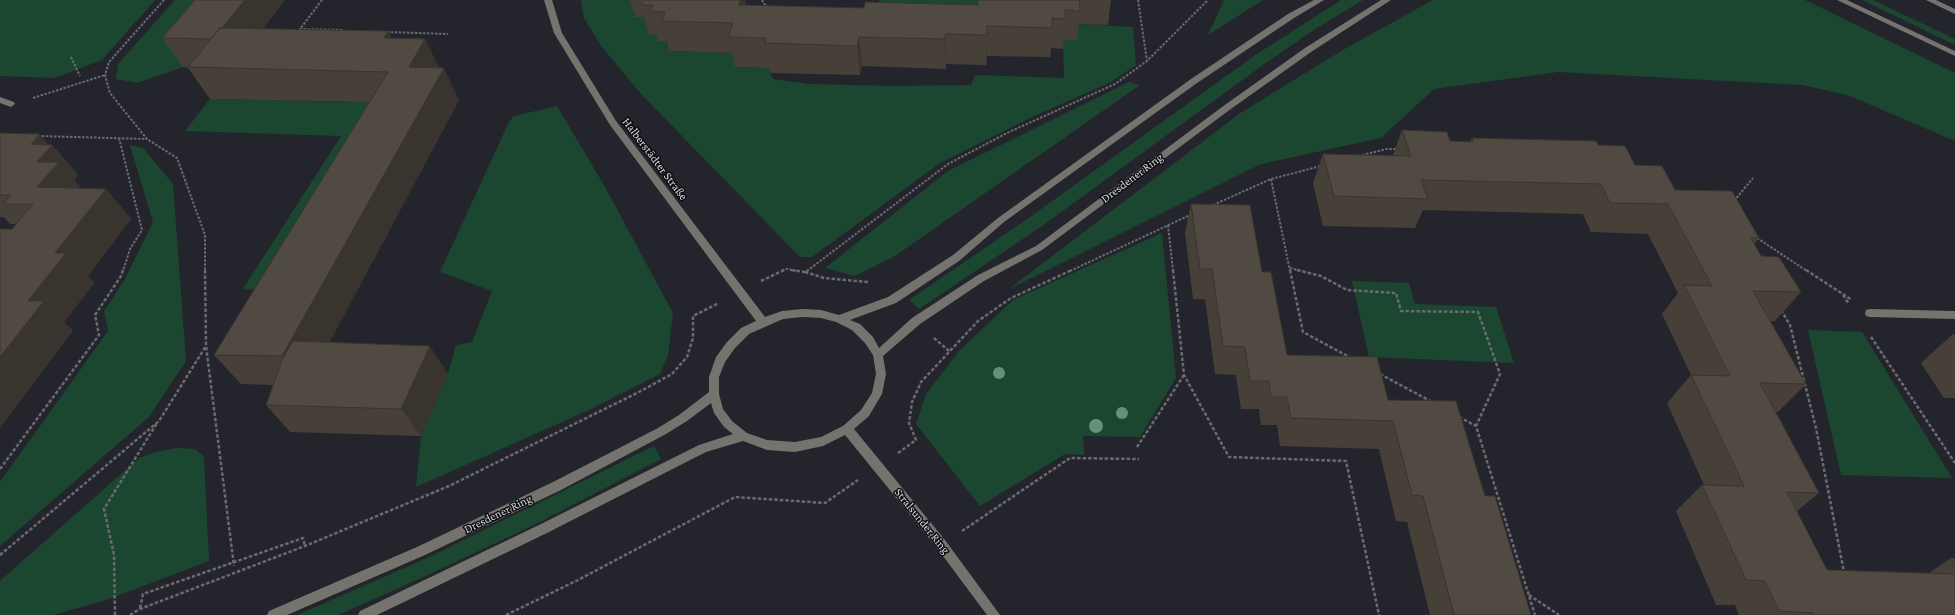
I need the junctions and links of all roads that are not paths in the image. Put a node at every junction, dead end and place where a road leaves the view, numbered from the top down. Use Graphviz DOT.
graph roads {
  1 [pos="548,0"];
  2 [pos="1320,0"];
  3 [pos="1387,0"];
  4 [pos="1841,0"];
  5 [pos="1930,0"];
  6 [pos="1955,12"];
  7 [pos="1955,54"];
  8 [pos="0,100"];
  9 [pos="11,104"];
  10 [pos="1870,313"];
  11 [pos="1955,315"];
  12 [pos="839,319"];
  13 [pos="763,322"];
  14 [pos="878,355"];
  15 [pos="714,394"];
  16 [pos="848,429"];
  17 [pos="743,436"];
  18 [pos="273,615"];
  19 [pos="364,615"];
  20 [pos="994,615"];
  1 -- 13 [label="street, Halberstädter Straße"];
  2 -- 12 [label="street"];
  3 -- 14 [label="street, Dresdener Ring"];
  4 -- 7 [label="street"];
  5 -- 6 [label="street"];
  8 -- 9 [label="street"];
  10 -- 11 [label="street"];
  12 -- 13 [label="street"];
  12 -- 14 [label="street"];
  13 -- 15 [label="street"];
  14 -- 16 [label="street"];
  15 -- 17 [label="street"];
  15 -- 18 [label="street, Dresdener Ring"];
  16 -- 17 [label="street"];
  16 -- 20 [label="street, Stralsunder Ring"];
  17 -- 19 [label="street"];
}
